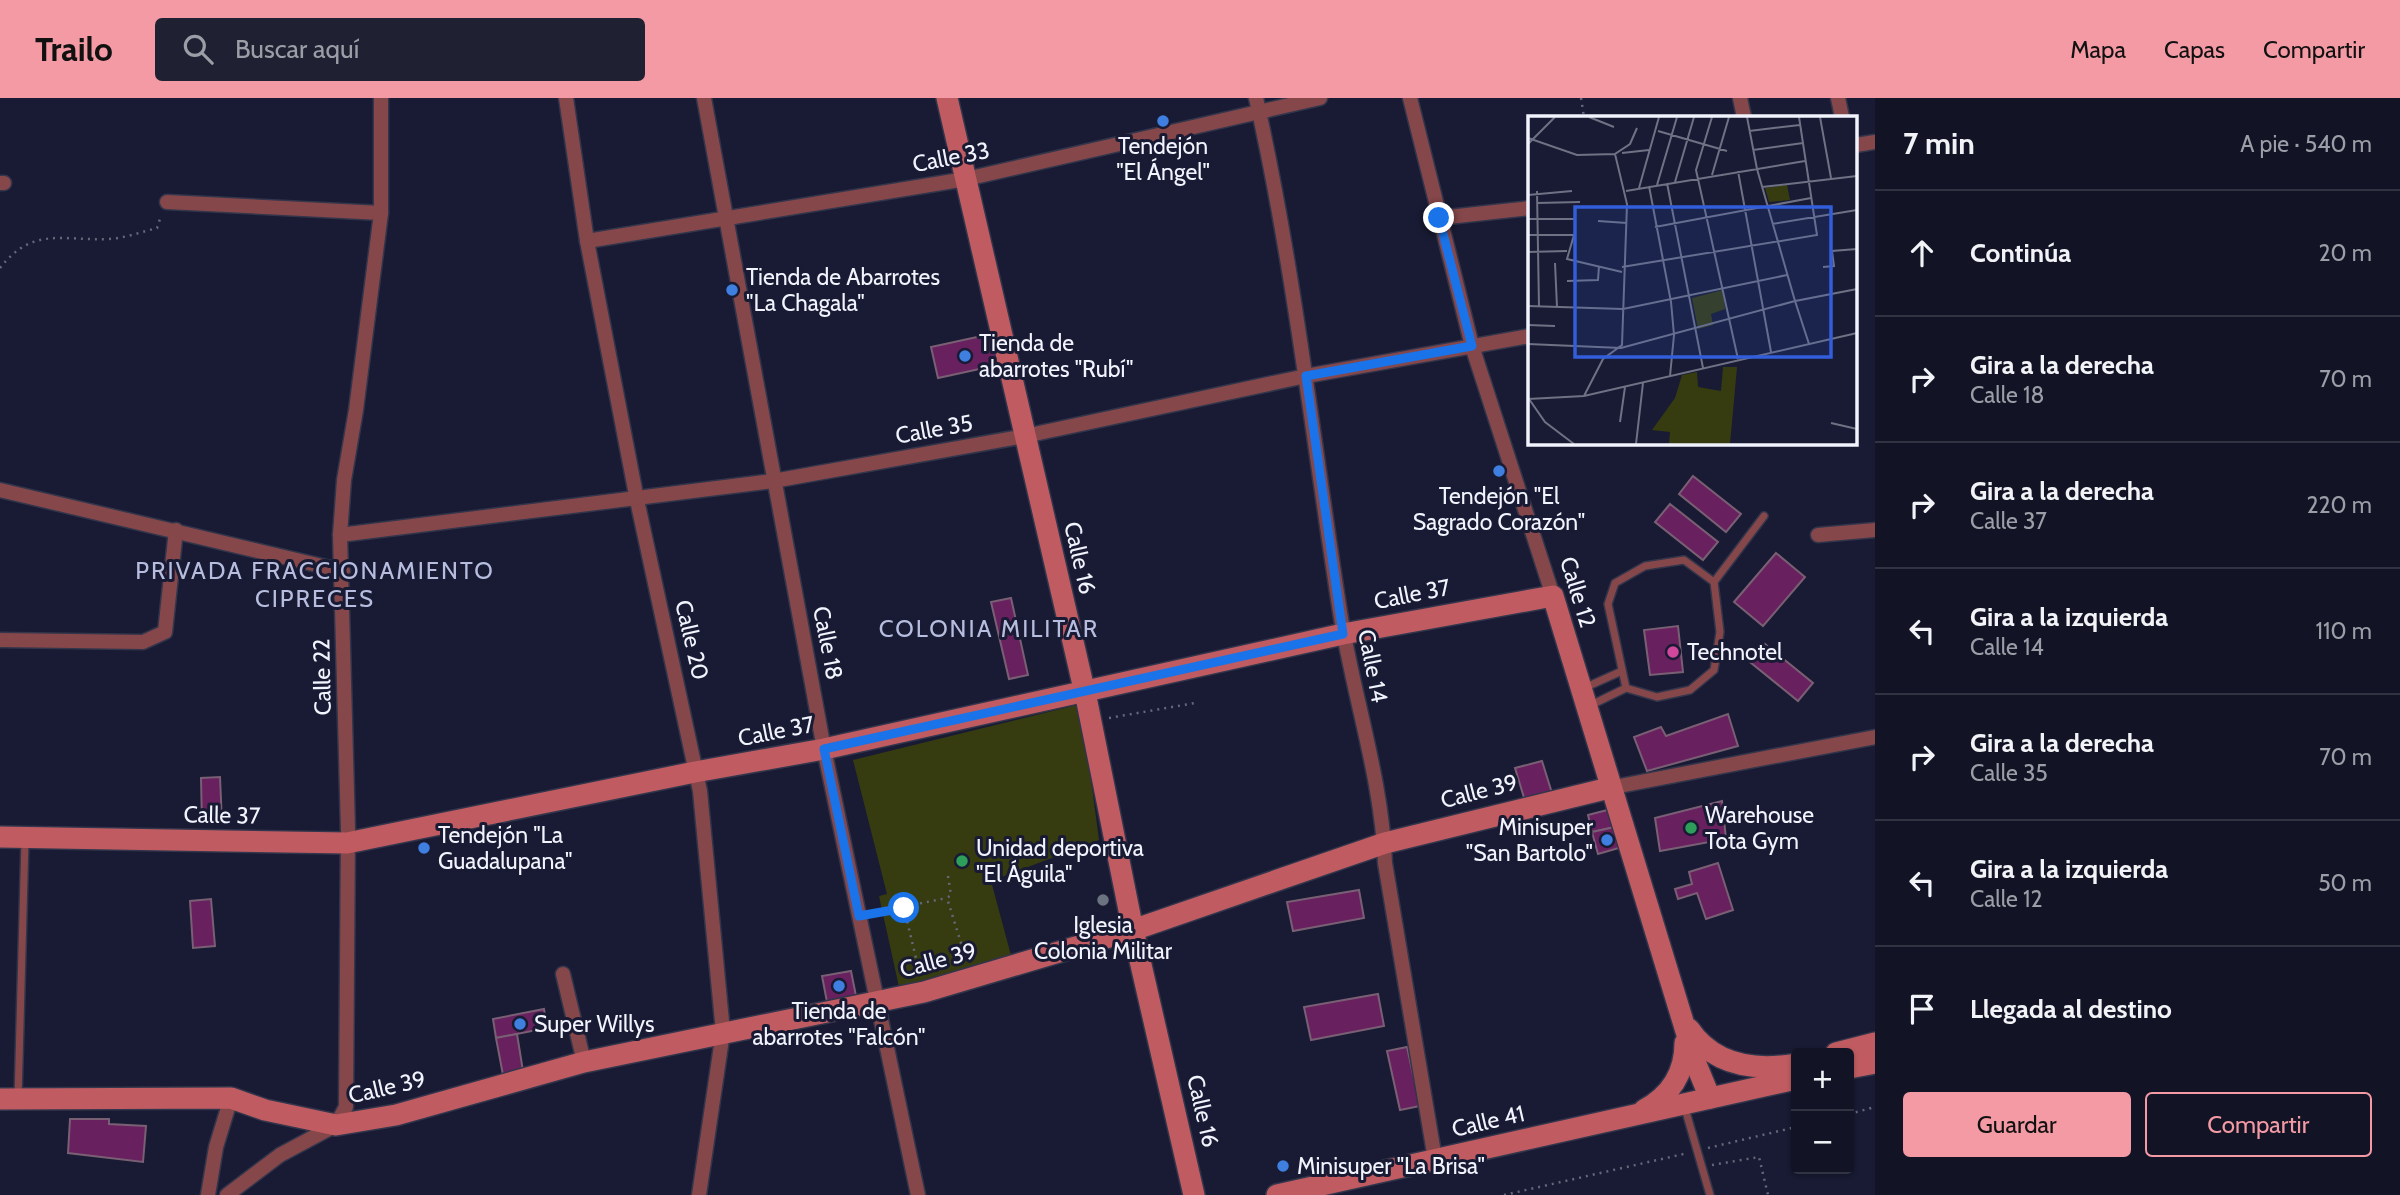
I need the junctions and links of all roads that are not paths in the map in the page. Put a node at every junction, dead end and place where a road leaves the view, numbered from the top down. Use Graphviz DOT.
graph roads {
  1 [pos="381,98"];
  2 [pos="566,98"];
  3 [pos="705,98"];
  4 [pos="947,98"];
  5 [pos="1256,98"];
  6 [pos="1320,98"];
  7 [pos="1410,98"];
  8 [pos="1740,98"];
  9 [pos="1838,98"];
  10 [pos="1259,114"];
  11 [pos="1744,116"];
  12 [pos="1842,116"];
  13 [pos="1875,142"];
  14 [pos="1857,145"];
  15 [pos="966,179"];
  16 [pos="167,202"];
  17 [pos="1528,208"];
  18 [pos="381,213"];
  19 [pos="1439,218"];
  20 [pos="726,219"];
  21 [pos="587,241"];
  22 [pos="1528,336"];
  23 [pos="1472,346"];
  24 [pos="1306,376"];
  25 [pos="1025,436"];
  26 [pos="773,481"];
  27 [pos="0,490"];
  28 [pos="637,500"];
  29 [pos="1764,516"];
  30 [pos="176,530"];
  31 [pos="1875,530"];
  32 [pos="340,535"];
  33 [pos="1818,535"];
  34 [pos="343,571"];
  35 [pos="1714,582"];
  36 [pos="1553,596"];
  37 [pos="1343,634"];
  38 [pos="0,640"];
  39 [pos="1622,671"];
  40 [pos="1626,688"];
  41 [pos="1084,693"];
  42 [pos="1583,699"];
  43 [pos="1875,737"];
  44 [pos="824,749"];
  45 [pos="695,772"];
  46 [pos="1609,788"];
  47 [pos="0,837"];
  48 [pos="25,838"];
  49 [pos="348,843"];
  50 [pos="1385,843"];
  51 [pos="1133,930"];
  52 [pos="563,974"];
  53 [pos="876,1002"];
  54 [pos="1685,1024"];
  55 [pos="723,1032"];
  56 [pos="1875,1043"];
  57 [pos="1854,1048"];
  58 [pos="584,1062"];
  59 [pos="1875,1063"];
  60 [pos="1791,1064"];
  61 [pos="1854,1067"];
  62 [pos="1791,1080"];
  63 [pos="230,1098"];
  64 [pos="1710,1098"];
  65 [pos="9,1099"];
  66 [pos="1684,1104"];
  67 [pos="1626,1116"];
  68 [pos="336,1125"];
  69 [pos="1435,1159"];
  70 [pos="1321,1191"];
  71 [pos="208,1195"];
  72 [pos="227,1195"];
  73 [pos="699,1195"];
  74 [pos="918,1195"];
  75 [pos="1194,1195"];
  76 [pos="1277,1195"];
  77 [pos="1710,1195"];
  1 -- 18 [label="street, Calle 22"];
  2 -- 21 [label="street, Calle 20"];
  3 -- 20 [label="street, Calle 18"];
  4 -- 15 [label="main road, Calle 16"];
  5 -- 10 [label="street, Calle 14"];
  6 -- 10 [label="street, Calle 33"];
  7 -- 19 [label="street, Calle 12"];
  8 -- 11 [label="street"];
  9 -- 12 [label="street"];
  10 -- 15 [label="street, Calle 33"];
  10 -- 24 [label="street, Calle 14"];
  13 -- 14 [label="street"];
  15 -- 20 [label="street, Calle 33"];
  15 -- 25 [label="main road, Calle 16"];
  16 -- 18 [label="street"];
  17 -- 19 [label="street"];
  18 -- 32 [label="street, Calle 22"];
  19 -- 23 [label="street, Calle 12"];
  20 -- 21 [label="street, Calle 33"];
  20 -- 26 [label="street, Calle 18"];
  21 -- 28 [label="street, Calle 20"];
  22 -- 23 [label="street, Calle 35"];
  23 -- 24 [label="street, Calle 35"];
  23 -- 36 [label="street, Calle 12"];
  24 -- 25 [label="street, Calle 35"];
  24 -- 37 [label="street, Calle 14"];
  25 -- 26 [label="street, Calle 35"];
  25 -- 41 [label="main road, Calle 16"];
  26 -- 28 [label="street, Calle 35"];
  26 -- 44 [label="street, Calle 18"];
  27 -- 30 [label="street"];
  28 -- 32 [label="street, Calle 35"];
  28 -- 45 [label="street, Calle 20"];
  29 -- 35 [label="lane"];
  30 -- 34 [label="street"];
  30 -- 38 [label="street"];
  31 -- 33 [label="street"];
  32 -- 34 [label="street, Calle 22"];
  34 -- 49 [label="street, Calle 22"];
  35 -- 39 [label="lane"];
  35 -- 40 [label="lane"];
  36 -- 37 [label="main road, Calle 37"];
  36 -- 42 [label="main road, Calle 12"];
  37 -- 41 [label="main road, Calle 37"];
  37 -- 50 [label="street, Calle 14"];
  39 -- 40 [label="lane"];
  39 -- 42 [label="lane"];
  40 -- 42 [label="lane"];
  41 -- 44 [label="main road, Calle 37"];
  41 -- 51 [label="main road, Calle 16"];
  42 -- 46 [label="main road, Calle 12"];
  43 -- 46 [label="street, Calle 39"];
  44 -- 45 [label="main road, Calle 37"];
  44 -- 53 [label="street, Calle 18"];
  45 -- 49 [label="main road, Calle 37"];
  45 -- 55 [label="street, Calle 20"];
  46 -- 50 [label="main road, Calle 39"];
  46 -- 54 [label="main road, Calle 12"];
  47 -- 48 [label="main road, Calle 37"];
  48 -- 49 [label="main road, Calle 37"];
  48 -- 65 [label="lane"];
  49 -- 68 [label="street, Calle 22"];
  50 -- 51 [label="main road, Calle 39"];
  50 -- 69 [label="street, Calle 14"];
  51 -- 53 [label="main road, Calle 39"];
  51 -- 75 [label="main road, Calle 16"];
  52 -- 58 [label="street"];
  53 -- 55 [label="main road, Calle 39"];
  53 -- 74 [label="street, Calle 18"];
  54 -- 60 [label="main road"];
  54 -- 64 [label="main road, Calle 12"];
  54 -- 67 [label="main road"];
  55 -- 58 [label="main road, Calle 39"];
  55 -- 73 [label="street, Calle 20"];
  56 -- 57 [label="main road"];
  58 -- 68 [label="main road, Calle 39"];
  59 -- 61 [label="main road"];
  62 -- 64 [label="main road, Calle 41"];
  63 -- 65 [label="main road, Calle 39"];
  63 -- 68 [label="main road, Calle 39"];
  63 -- 71 [label="street"];
  64 -- 66 [label="main road, Calle 41"];
  66 -- 67 [label="main road, Calle 41"];
  66 -- 77 [label="lane"];
  67 -- 69 [label="main road, Calle 41"];
  68 -- 72 [label="street"];
  69 -- 70 [label="main road, Calle 41"];
  70 -- 76 [label="main road, Calle 41"];
}
